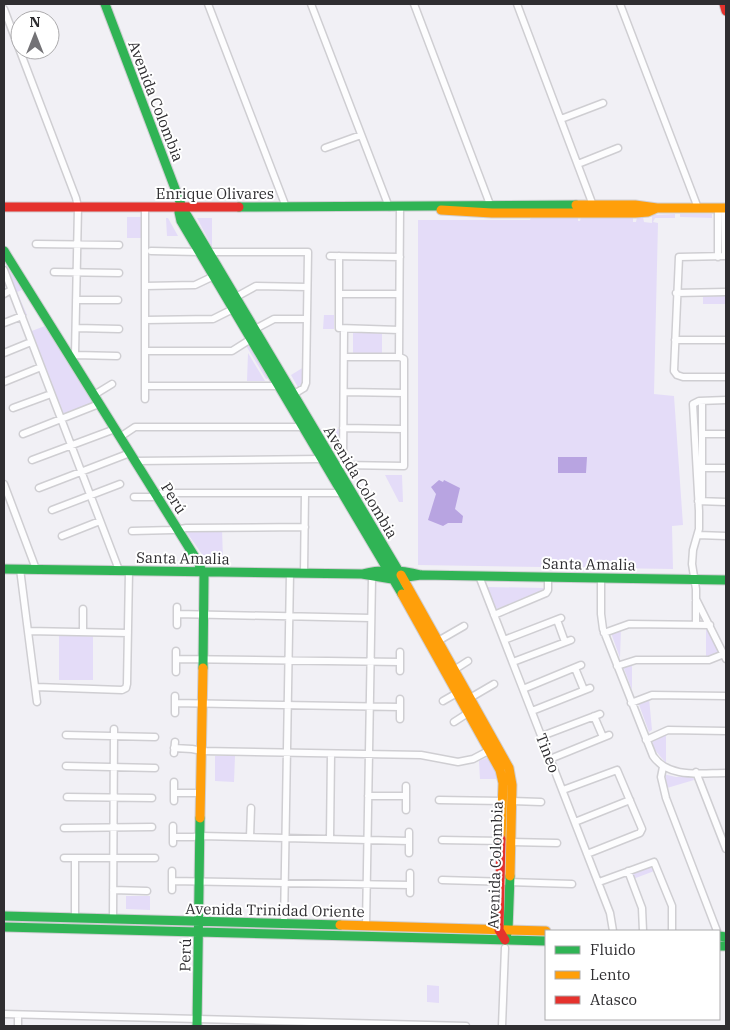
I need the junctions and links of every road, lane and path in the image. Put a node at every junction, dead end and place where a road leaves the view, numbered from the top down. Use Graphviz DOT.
graph roads {
  1 [pos="105,4"];
  2 [pos="208,4"];
  3 [pos="311,4"];
  4 [pos="414,4"];
  5 [pos="517,4"];
  6 [pos="620,4"];
  7 [pos="724,4"];
  8 [pos="4,9"];
  9 [pos="726,11"];
  10 [pos="603,103"];
  11 [pos="561,119"];
  12 [pos="361,135"];
  13 [pos="326,148"];
  14 [pos="618,148"];
  15 [pos="578,164"];
  16 [pos="4,207"];
  17 [pos="78,207"];
  18 [pos="145,207"];
  19 [pos="182,207"];
  20 [pos="286,207"];
  21 [pos="389,208"];
  22 [pos="400,208"];
  23 [pos="698,208"];
  24 [pos="723,208"];
  25 [pos="491,209"];
  26 [pos="594,210"];
  27 [pos="36,244"];
  28 [pos="77,244"];
  29 [pos="119,245"];
  30 [pos="151,251"];
  31 [pos="4,252"];
  32 [pos="204,252"];
  33 [pos="330,256"];
  34 [pos="339,256"];
  35 [pos="723,256"];
  36 [pos="400,257"];
  37 [pos="4,270"];
  38 [pos="54,272"];
  39 [pos="77,272"];
  40 [pos="119,273"];
  41 [pos="214,276"];
  42 [pos="145,286"];
  43 [pos="307,287"];
  44 [pos="12,290"];
  45 [pos="726,292"];
  46 [pos="676,293"];
  47 [pos="4,294"];
  48 [pos="339,294"];
  49 [pos="399,294"];
  50 [pos="236,297"];
  51 [pos="76,300"];
  52 [pos="118,300"];
  53 [pos="233,309"];
  54 [pos="22,316"];
  55 [pos="307,319"];
  56 [pos="145,320"];
  57 [pos="4,324"];
  58 [pos="76,328"];
  59 [pos="119,329"];
  60 [pos="255,329"];
  61 [pos="342,329"];
  62 [pos="399,330"];
  63 [pos="251,339"];
  64 [pos="675,340"];
  65 [pos="726,340"];
  66 [pos="31,342"];
  67 [pos="145,351"];
  68 [pos="4,353"];
  69 [pos="117,356"];
  70 [pos="73,357"];
  71 [pos="344,357"];
  72 [pos="401,357"];
  73 [pos="41,368"];
  74 [pos="726,377"];
  75 [pos="4,382"];
  76 [pos="112,384"];
  77 [pos="145,386"];
  78 [pos="279,386"];
  79 [pos="344,392"];
  80 [pos="404,393"];
  81 [pos="51,394"];
  82 [pos="294,394"];
  83 [pos="94,395"];
  84 [pos="146,399"];
  85 [pos="726,400"];
  86 [pos="702,401"];
  87 [pos="100,404"];
  88 [pos="13,408"];
  89 [pos="61,419"];
  90 [pos="303,427"];
  91 [pos="344,428"];
  92 [pos="404,429"];
  93 [pos="117,433"];
  94 [pos="23,434"];
  95 [pos="703,434"];
  96 [pos="726,434"];
  97 [pos="71,445"];
  98 [pos="132,457"];
  99 [pos="32,460"];
  100 [pos="322,460"];
  101 [pos="340,466"];
  102 [pos="699,468"];
  103 [pos="726,468"];
  104 [pos="81,472"];
  105 [pos="4,484"];
  106 [pos="120,484"];
  107 [pos="39,488"];
  108 [pos="305,493"];
  109 [pos="342,493"];
  110 [pos="90,495"];
  111 [pos="156,495"];
  112 [pos="134,497"];
  113 [pos="700,501"];
  114 [pos="726,502"];
  115 [pos="52,510"];
  116 [pos="100,521"];
  117 [pos="305,527"];
  118 [pos="178,530"];
  119 [pos="132,531"];
  120 [pos="698,535"];
  121 [pos="62,536"];
  122 [pos="726,536"];
  123 [pos="4,569"];
  124 [pos="20,569"];
  125 [pos="36,569"];
  126 [pos="120,570"];
  127 [pos="129,570"];
  128 [pos="203,572"];
  129 [pos="290,573"];
  130 [pos="304,573"];
  131 [pos="362,574"];
  132 [pos="395,574"];
  133 [pos="479,576"];
  134 [pos="548,577"];
  135 [pos="372,578"];
  136 [pos="601,578"];
  137 [pos="695,579"];
  138 [pos="726,580"];
  139 [pos="696,600"];
  140 [pos="177,606"];
  141 [pos="83,609"];
  142 [pos="177,614"];
  143 [pos="204,615"];
  144 [pos="494,615"];
  145 [pos="289,616"];
  146 [pos="371,618"];
  147 [pos="176,625"];
  148 [pos="696,625"];
  149 [pos="710,625"];
  150 [pos="464,626"];
  151 [pos="28,631"];
  152 [pos="82,632"];
  153 [pos="128,633"];
  154 [pos="604,633"];
  155 [pos="504,640"];
  156 [pos="438,641"];
  157 [pos="400,652"];
  158 [pos="725,657"];
  159 [pos="204,659"];
  160 [pos="288,661"];
  161 [pos="468,661"];
  162 [pos="370,662"];
  163 [pos="400,662"];
  164 [pos="513,662"];
  165 [pos="617,666"];
  166 [pos="454,670"];
  167 [pos="400,671"];
  168 [pos="176,672"];
  169 [pos="494,684"];
  170 [pos="36,687"];
  171 [pos="523,689"];
  172 [pos="457,693"];
  173 [pos="726,696"];
  174 [pos="400,698"];
  175 [pos="470,698"];
  176 [pos="443,701"];
  177 [pos="37,702"];
  178 [pos="631,703"];
  179 [pos="203,704"];
  180 [pos="288,705"];
  181 [pos="370,707"];
  182 [pos="400,707"];
  183 [pos="532,710"];
  184 [pos="175,713"];
  185 [pos="468,713"];
  186 [pos="400,719"];
  187 [pos="454,722"];
  188 [pos="726,731"];
  189 [pos="114,733"];
  190 [pos="66,735"];
  191 [pos="542,736"];
  192 [pos="155,737"];
  193 [pos="646,740"];
  194 [pos="175,748"];
  195 [pos="493,748"];
  196 [pos="202,751"];
  197 [pos="287,753"];
  198 [pos="332,754"];
  199 [pos="369,754"];
  200 [pos="550,759"];
  201 [pos="66,766"];
  202 [pos="663,767"];
  203 [pos="114,768"];
  204 [pos="155,768"];
  205 [pos="696,772"];
  206 [pos="726,773"];
  207 [pos="174,782"];
  208 [pos="406,786"];
  209 [pos="562,790"];
  210 [pos="174,793"];
  211 [pos="201,794"];
  212 [pos="368,796"];
  213 [pos="406,796"];
  214 [pos="67,797"];
  215 [pos="114,798"];
  216 [pos="152,798"];
  217 [pos="439,800"];
  218 [pos="630,800"];
  219 [pos="507,801"];
  220 [pos="174,802"];
  221 [pos="541,802"];
  222 [pos="251,808"];
  223 [pos="406,810"];
  224 [pos="575,822"];
  225 [pos="173,826"];
  226 [pos="152,827"];
  227 [pos="64,828"];
  228 [pos="113,828"];
  229 [pos="410,832"];
  230 [pos="201,836"];
  231 [pos="250,837"];
  232 [pos="286,838"];
  233 [pos="330,838"];
  234 [pos="367,839"];
  235 [pos="442,840"];
  236 [pos="409,841"];
  237 [pos="506,841"];
  238 [pos="557,843"];
  239 [pos="726,849"];
  240 [pos="409,853"];
  241 [pos="588,854"];
  242 [pos="64,858"];
  243 [pos="74,858"];
  244 [pos="113,858"];
  245 [pos="154,858"];
  246 [pos="172,871"];
  247 [pos="628,871"];
  248 [pos="410,873"];
  249 [pos="442,880"];
  250 [pos="200,881"];
  251 [pos="172,882"];
  252 [pos="285,882"];
  253 [pos="505,882"];
  254 [pos="598,882"];
  255 [pos="366,884"];
  256 [pos="572,884"];
  257 [pos="410,885"];
  258 [pos="113,890"];
  259 [pos="172,890"];
  260 [pos="147,891"];
  261 [pos="410,893"];
  262 [pos="4,916"];
  263 [pos="75,918"];
  264 [pos="113,920"];
  265 [pos="200,922"];
  266 [pos="284,924"];
  267 [pos="366,926"];
  268 [pos="4,927"];
  269 [pos="504,930"];
  270 [pos="613,930"];
  271 [pos="643,930"];
  272 [pos="672,930"];
  273 [pos="718,930"];
  274 [pos="545,931"];
  275 [pos="199,933"];
  276 [pos="545,942"];
  277 [pos="505,944"];
  278 [pos="4,1014"];
  279 [pos="18,1014"];
  280 [pos="197,1023"];
  281 [pos="18,1026"];
  282 [pos="466,1026"];
  283 [pos="502,1026"];
  1 -- 19 [label="main road, Avenida Colombia"];
  2 -- 20 [label="street"];
  3 -- 12 [label="street"];
  4 -- 25 [label="street"];
  5 -- 11 [label="street"];
  6 -- 23 [label="street"];
  7 -- 9 [label="main road"];
  8 -- 17 [label="street"];
  10 -- 11 [label="street"];
  11 -- 15 [label="street"];
  12 -- 13 [label="street"];
  12 -- 21 [label="street"];
  14 -- 15 [label="street"];
  15 -- 26 [label="street"];
  16 -- 17 [label="main road, Enrique Olivares"];
  17 -- 18 [label="main road, Enrique Olivares"];
  17 -- 28 [label="street"];
  18 -- 19 [label="main road, Enrique Olivares"];
  18 -- 42 [label="street"];
  19 -- 20 [label="main road, Enrique Olivares"];
  19 -- 32 [label="main road, Avenida Colombia"];
  20 -- 21 [label="main road, Enrique Olivares"];
  21 -- 22 [label="main road, Enrique Olivares"];
  22 -- 25 [label="main road, Enrique Olivares"];
  22 -- 36 [label="street"];
  23 -- 24 [label="main road, Enrique Olivares"];
  23 -- 26 [label="main road, Enrique Olivares"];
  24 -- 35 [label="street"];
  25 -- 26 [label="main road, Enrique Olivares"];
  27 -- 28 [label="street"];
  28 -- 29 [label="street"];
  28 -- 39 [label="street"];
  30 -- 32 [label="street"];
  31 -- 70 [label="main road, Perú"];
  32 -- 41 [label="main road, Avenida Colombia"];
  32 -- 43 [label="street"];
  32 -- 50 [label="main road, Avenida Colombia"];
  33 -- 34 [label="street"];
  34 -- 36 [label="street"];
  34 -- 48 [label="street"];
  35 -- 46 [label="street"];
  36 -- 49 [label="street"];
  37 -- 44 [label="street"];
  38 -- 39 [label="street"];
  39 -- 40 [label="street"];
  39 -- 51 [label="street"];
  41 -- 42 [label="street"];
  41 -- 53 [label="main road, Avenida Colombia"];
  42 -- 56 [label="street"];
  43 -- 50 [label="street"];
  43 -- 55 [label="street"];
  44 -- 47 [label="street"];
  44 -- 54 [label="street"];
  45 -- 46 [label="street"];
  46 -- 64 [label="street"];
  48 -- 49 [label="street"];
  48 -- 61 [label="street"];
  49 -- 62 [label="street"];
  50 -- 60 [label="main road, Avenida Colombia"];
  51 -- 52 [label="street"];
  51 -- 58 [label="street"];
  53 -- 56 [label="street"];
  53 -- 63 [label="main road, Avenida Colombia"];
  54 -- 57 [label="street"];
  54 -- 66 [label="street"];
  55 -- 60 [label="street"];
  55 -- 82 [label="street"];
  56 -- 67 [label="street"];
  58 -- 59 [label="street"];
  58 -- 70 [label="street"];
  60 -- 82 [label="main road, Avenida Colombia"];
  61 -- 62 [label="street"];
  61 -- 71 [label="street"];
  62 -- 72 [label="street"];
  63 -- 67 [label="street"];
  63 -- 78 [label="main road, Avenida Colombia"];
  64 -- 65 [label="street"];
  64 -- 74 [label="street"];
  66 -- 68 [label="street"];
  66 -- 73 [label="street"];
  67 -- 77 [label="street"];
  69 -- 70 [label="street"];
  70 -- 83 [label="main road, Perú"];
  71 -- 72 [label="street"];
  71 -- 79 [label="street"];
  72 -- 80 [label="street"];
  73 -- 75 [label="street"];
  73 -- 81 [label="street"];
  76 -- 83 [label="street"];
  77 -- 78 [label="street"];
  77 -- 84 [label="street"];
  78 -- 90 [label="main road, Avenida Colombia"];
  79 -- 80 [label="street"];
  79 -- 91 [label="street"];
  80 -- 92 [label="street"];
  81 -- 88 [label="street"];
  81 -- 89 [label="street"];
  82 -- 101 [label="main road, Avenida Colombia"];
  83 -- 87 [label="main road, Perú"];
  85 -- 86 [label="street"];
  86 -- 95 [label="street"];
  86 -- 102 [label="street"];
  87 -- 89 [label="street"];
  87 -- 93 [label="main road, Perú"];
  89 -- 94 [label="street"];
  89 -- 97 [label="street"];
  90 -- 93 [label="street"];
  90 -- 100 [label="main road, Avenida Colombia"];
  91 -- 92 [label="street"];
  91 -- 101 [label="street"];
  92 -- 101 [label="street"];
  93 -- 97 [label="street"];
  93 -- 98 [label="main road, Perú"];
  95 -- 96 [label="street"];
  95 -- 102 [label="street"];
  97 -- 99 [label="street"];
  97 -- 104 [label="street"];
  98 -- 100 [label="street"];
  98 -- 104 [label="street"];
  98 -- 111 [label="main road, Perú"];
  100 -- 109 [label="main road, Avenida Colombia"];
  101 -- 132 [label="main road, Avenida Colombia"];
  102 -- 103 [label="street"];
  102 -- 113 [label="street"];
  104 -- 107 [label="street"];
  104 -- 110 [label="street"];
  105 -- 125 [label="street"];
  106 -- 110 [label="street"];
  108 -- 109 [label="street"];
  108 -- 111 [label="street"];
  108 -- 117 [label="street"];
  109 -- 132 [label="main road, Avenida Colombia"];
  110 -- 115 [label="street"];
  110 -- 116 [label="street"];
  111 -- 112 [label="street"];
  111 -- 118 [label="main road, Perú"];
  113 -- 114 [label="street"];
  113 -- 120 [label="street"];
  116 -- 121 [label="street"];
  116 -- 126 [label="street"];
  117 -- 118 [label="street"];
  117 -- 130 [label="street"];
  118 -- 119 [label="street"];
  118 -- 128 [label="main road, Perú"];
  120 -- 122 [label="street"];
  120 -- 137 [label="street"];
  123 -- 124 [label="main road, Santa Amalia"];
  124 -- 125 [label="main road, Santa Amalia"];
  124 -- 151 [label="street"];
  125 -- 126 [label="main road, Santa Amalia"];
  126 -- 127 [label="main road, Santa Amalia"];
  127 -- 128 [label="main road, Santa Amalia"];
  127 -- 153 [label="street"];
  128 -- 129 [label="main road, Santa Amalia"];
  128 -- 143 [label="main road, Perú"];
  129 -- 130 [label="main road, Santa Amalia"];
  129 -- 145 [label="street"];
  130 -- 131 [label="main road, Santa Amalia"];
  131 -- 132 [label="main road, Santa Amalia"];
  131 -- 135 [label="main road, Santa Amalia"];
  132 -- 133 [label="main road, Santa Amalia"];
  132 -- 135 [label="main road, Santa Amalia"];
  132 -- 156 [label="main road, Avenida Colombia"];
  132 -- 172 [label="main road, Avenida Colombia"];
  133 -- 134 [label="main road, Santa Amalia"];
  133 -- 144 [label="street, Tineo"];
  134 -- 136 [label="main road, Santa Amalia"];
  134 -- 144 [label="street"];
  135 -- 146 [label="street"];
  136 -- 137 [label="main road, Santa Amalia"];
  136 -- 154 [label="street"];
  137 -- 138 [label="main road, Santa Amalia"];
  137 -- 139 [label="street"];
  139 -- 148 [label="street"];
  139 -- 149 [label="street"];
  140 -- 142 [label="street"];
  141 -- 152 [label="street"];
  142 -- 143 [label="street"];
  142 -- 147 [label="street"];
  143 -- 145 [label="street"];
  143 -- 159 [label="main road, Perú"];
  144 -- 155 [label="street, Tineo"];
  145 -- 146 [label="street"];
  145 -- 160 [label="street"];
  146 -- 162 [label="street"];
  148 -- 149 [label="street"];
  148 -- 154 [label="street"];
  149 -- 158 [label="street"];
  150 -- 156 [label="street"];
  151 -- 152 [label="street"];
  151 -- 170 [label="street"];
  152 -- 153 [label="street"];
  153 -- 170 [label="street"];
  154 -- 165 [label="street"];
  155 -- 164 [label="street, Tineo"];
  155 -- 164 [label="street"];
  156 -- 166 [label="main road, Avenida Colombia"];
  157 -- 163 [label="street"];
  158 -- 165 [label="street"];
  159 -- 160 [label="street"];
  159 -- 168 [label="street"];
  159 -- 179 [label="main road, Perú"];
  160 -- 162 [label="street"];
  160 -- 180 [label="street"];
  161 -- 166 [label="street"];
  162 -- 163 [label="street"];
  162 -- 181 [label="street"];
  163 -- 167 [label="street"];
  164 -- 171 [label="street, Tineo"];
  165 -- 178 [label="street"];
  166 -- 175 [label="main road, Avenida Colombia"];
  169 -- 175 [label="street"];
  170 -- 177 [label="street"];
  171 -- 183 [label="street, Tineo"];
  171 -- 183 [label="street"];
  172 -- 176 [label="street"];
  172 -- 185 [label="main road, Avenida Colombia"];
  173 -- 178 [label="street"];
  174 -- 182 [label="street"];
  175 -- 195 [label="main road, Avenida Colombia"];
  178 -- 193 [label="street"];
  179 -- 180 [label="street"];
  179 -- 184 [label="street"];
  179 -- 196 [label="main road, Perú"];
  180 -- 181 [label="street"];
  180 -- 197 [label="street"];
  181 -- 182 [label="street"];
  181 -- 199 [label="street"];
  182 -- 186 [label="street"];
  183 -- 191 [label="street, Tineo"];
  185 -- 187 [label="street"];
  185 -- 195 [label="main road, Avenida Colombia"];
  188 -- 193 [label="street"];
  189 -- 190 [label="street"];
  189 -- 192 [label="street"];
  189 -- 203 [label="street"];
  191 -- 200 [label="street, Tineo"];
  191 -- 200 [label="street"];
  193 -- 202 [label="street"];
  194 -- 196 [label="street"];
  195 -- 199 [label="street"];
  195 -- 219 [label="main road, Avenida Colombia"];
  196 -- 197 [label="street"];
  196 -- 211 [label="main road, Perú"];
  197 -- 198 [label="street"];
  197 -- 232 [label="street"];
  198 -- 199 [label="street"];
  198 -- 233 [label="street"];
  199 -- 212 [label="street"];
  200 -- 209 [label="street, Tineo"];
  201 -- 203 [label="street"];
  202 -- 205 [label="street"];
  202 -- 273 [label="street"];
  203 -- 204 [label="street"];
  203 -- 215 [label="street"];
  205 -- 206 [label="street"];
  205 -- 239 [label="street"];
  207 -- 210 [label="street"];
  208 -- 213 [label="street"];
  209 -- 218 [label="street"];
  209 -- 224 [label="street, Tineo"];
  210 -- 211 [label="street"];
  210 -- 220 [label="street"];
  211 -- 230 [label="main road, Perú"];
  212 -- 213 [label="street"];
  212 -- 234 [label="street"];
  213 -- 223 [label="street"];
  214 -- 215 [label="street"];
  215 -- 216 [label="street"];
  215 -- 228 [label="street"];
  217 -- 219 [label="street"];
  218 -- 224 [label="street"];
  218 -- 241 [label="street"];
  219 -- 221 [label="street"];
  219 -- 237 [label="main road, Avenida Colombia"];
  222 -- 231 [label="street"];
  224 -- 241 [label="street, Tineo"];
  225 -- 230 [label="street"];
  226 -- 228 [label="street"];
  227 -- 228 [label="street"];
  228 -- 244 [label="street"];
  229 -- 236 [label="street"];
  230 -- 231 [label="street"];
  230 -- 250 [label="main road, Perú"];
  231 -- 232 [label="street"];
  232 -- 233 [label="street"];
  232 -- 252 [label="street"];
  233 -- 234 [label="street"];
  234 -- 236 [label="street"];
  234 -- 255 [label="street"];
  235 -- 237 [label="street"];
  236 -- 240 [label="street"];
  237 -- 238 [label="street"];
  237 -- 253 [label="main road, Avenida Colombia"];
  241 -- 254 [label="street, Tineo"];
  242 -- 243 [label="street"];
  243 -- 244 [label="street"];
  243 -- 263 [label="street"];
  244 -- 245 [label="street"];
  244 -- 258 [label="street"];
  246 -- 251 [label="street"];
  247 -- 254 [label="street"];
  247 -- 271 [label="street"];
  247 -- 272 [label="street"];
  248 -- 257 [label="street"];
  249 -- 253 [label="street"];
  250 -- 251 [label="street"];
  250 -- 252 [label="street"];
  250 -- 265 [label="main road, Perú"];
  251 -- 259 [label="street"];
  252 -- 255 [label="street"];
  252 -- 266 [label="street"];
  253 -- 256 [label="street"];
  253 -- 269 [label="main road, Avenida Colombia"];
  254 -- 270 [label="street, Tineo"];
  255 -- 257 [label="street"];
  255 -- 267 [label="street"];
  257 -- 261 [label="street"];
  258 -- 260 [label="street"];
  258 -- 264 [label="street"];
  262 -- 263 [label="main road, Avenida Trinidad Oriente"];
  263 -- 264 [label="main road, Avenida Trinidad Oriente"];
  264 -- 265 [label="main road, Avenida Trinidad Oriente"];
  265 -- 266 [label="main road, Avenida Trinidad Oriente"];
  265 -- 275 [label="main road, Perú"];
  266 -- 267 [label="main road, Avenida Trinidad Oriente"];
  267 -- 269 [label="main road, Avenida Trinidad Oriente"];
  268 -- 275 [label="main road, Avenida Trinidad Oriente"];
  269 -- 274 [label="main road, Avenida Trinidad Oriente"];
  269 -- 277 [label="main road, Avenida Colombia"];
  275 -- 277 [label="main road, Avenida Trinidad Oriente"];
  275 -- 280 [label="main road, Perú"];
  276 -- 277 [label="main road, Avenida Trinidad Oriente"];
  277 -- 283 [label="street"];
  278 -- 279 [label="street"];
  279 -- 280 [label="street"];
  279 -- 281 [label="street"];
  280 -- 282 [label="street"];
}
